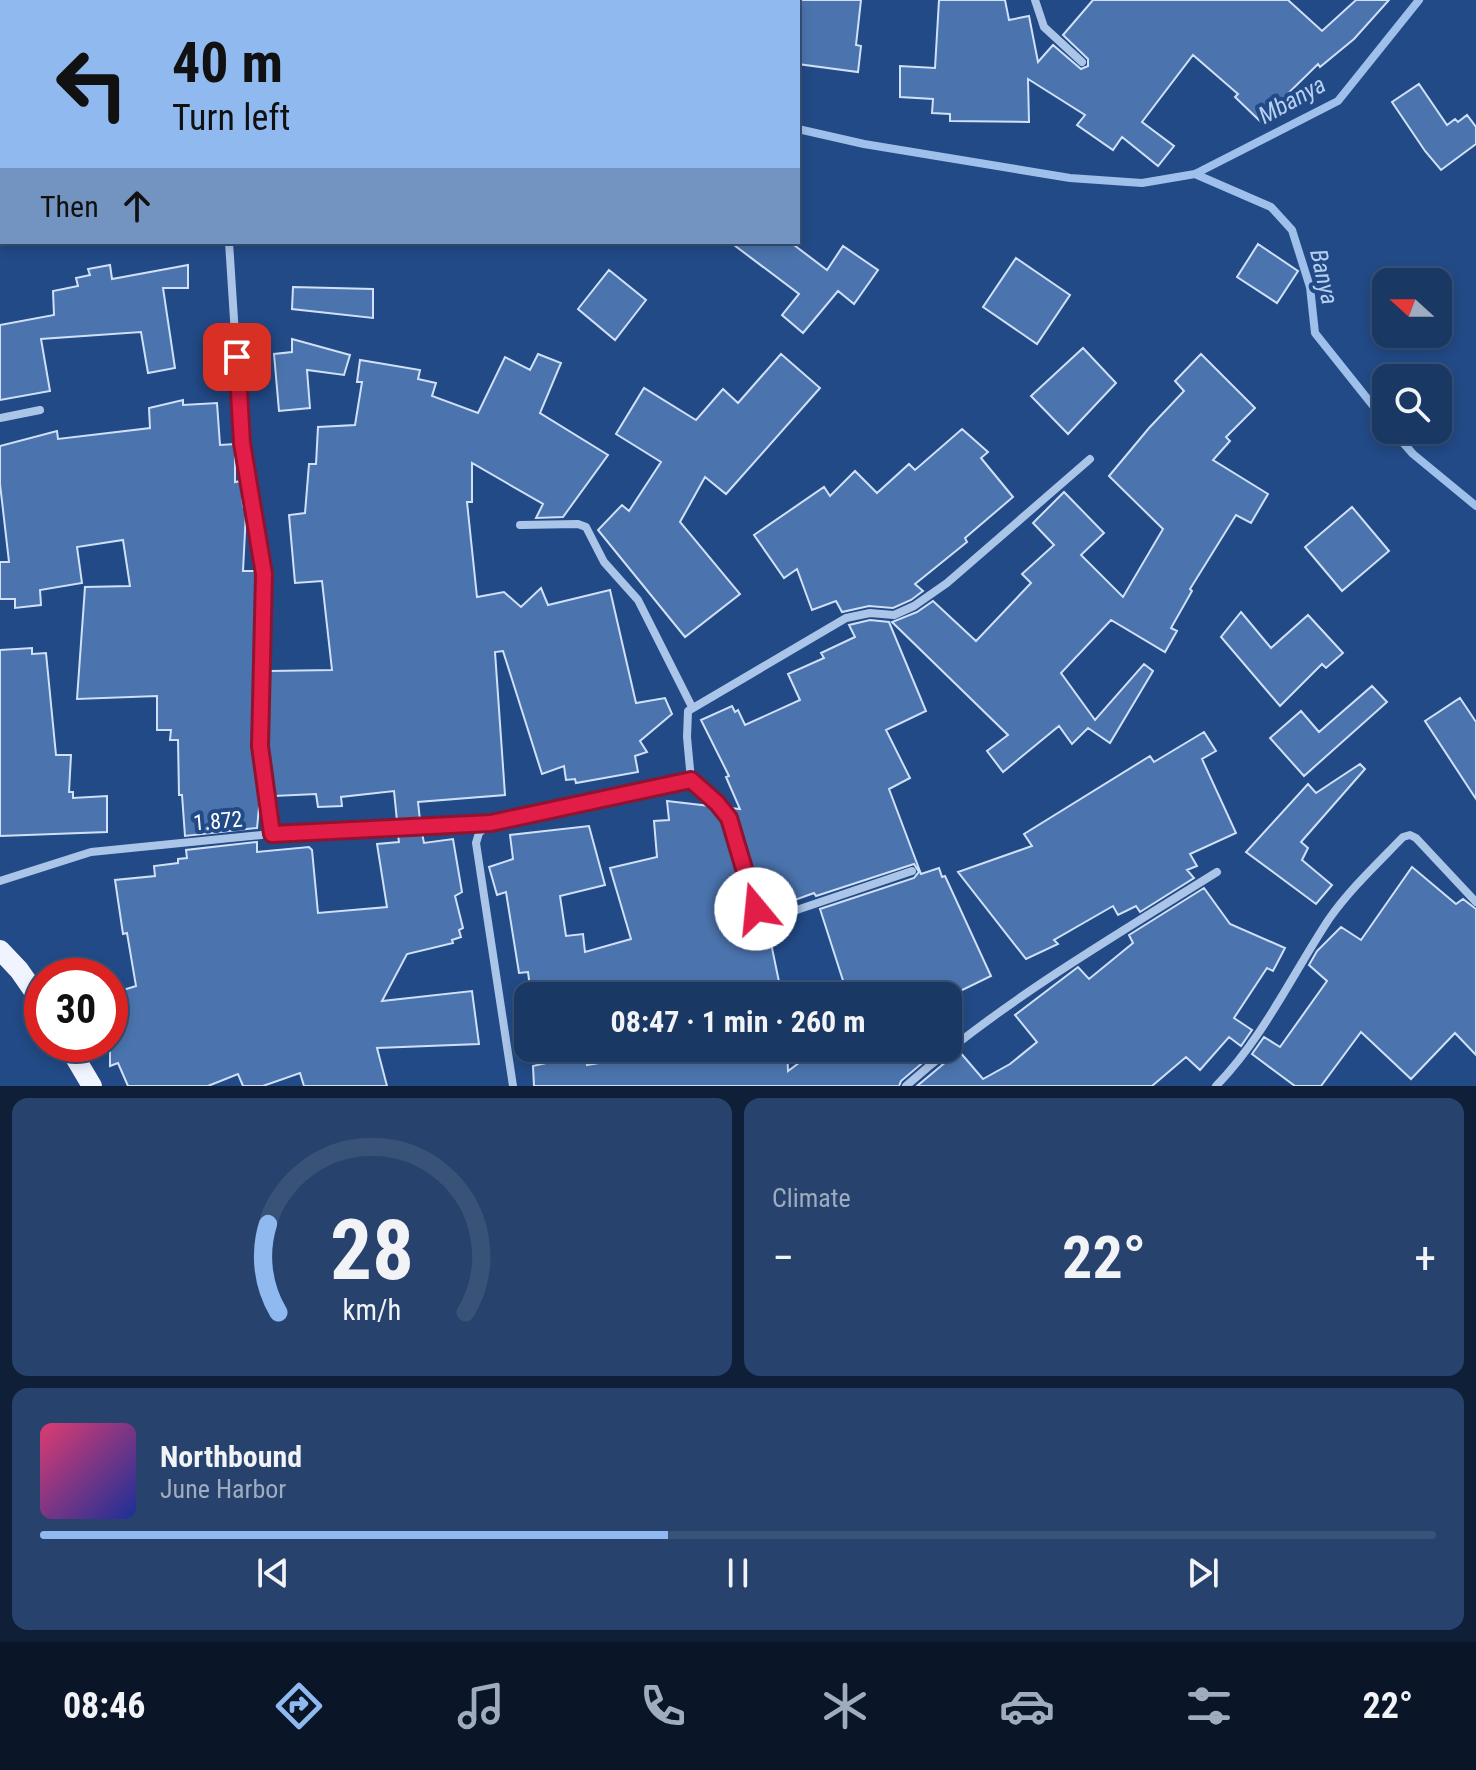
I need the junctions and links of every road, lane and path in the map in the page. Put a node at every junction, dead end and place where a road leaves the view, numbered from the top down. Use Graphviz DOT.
graph roads {
  1 [pos="1035,0"];
  2 [pos="1082,62"];
  3 [pos="229,244"];
  4 [pos="40,410"];
  5 [pos="0,418"];
  6 [pos="1090,459"];
  7 [pos="520,525"];
  8 [pos="692,707"];
  9 [pos="691,780"];
  10 [pos="491,823"];
  11 [pos="272,834"];
  12 [pos="912,871"];
  13 [pos="1217,872"];
  14 [pos="0,881"];
  15 [pos="1476,902"];
  16 [pos="0,950"];
  17 [pos="24,977"];
  18 [pos="78,1062"];
  19 [pos="92,1086"];
  20 [pos="513,1086"];
  21 [pos="906,1086"];
  22 [pos="1216,1086"];
  1 -- 2 [label="street"];
  3 -- 11 [label="street"];
  4 -- 5 [label="street"];
  6 -- 8 [label="street"];
  7 -- 8 [label="street"];
  8 -- 9 [label="street"];
  9 -- 10 [label="street, 1.872"];
  9 -- 12 [label="street"];
  10 -- 11 [label="street, 1.872"];
  10 -- 20 [label="street"];
  11 -- 14 [label="street, 1.872"];
  13 -- 21 [label="street"];
  15 -- 22 [label="street"];
  16 -- 17 [label="main road"];
  18 -- 19 [label="main road"];
}
